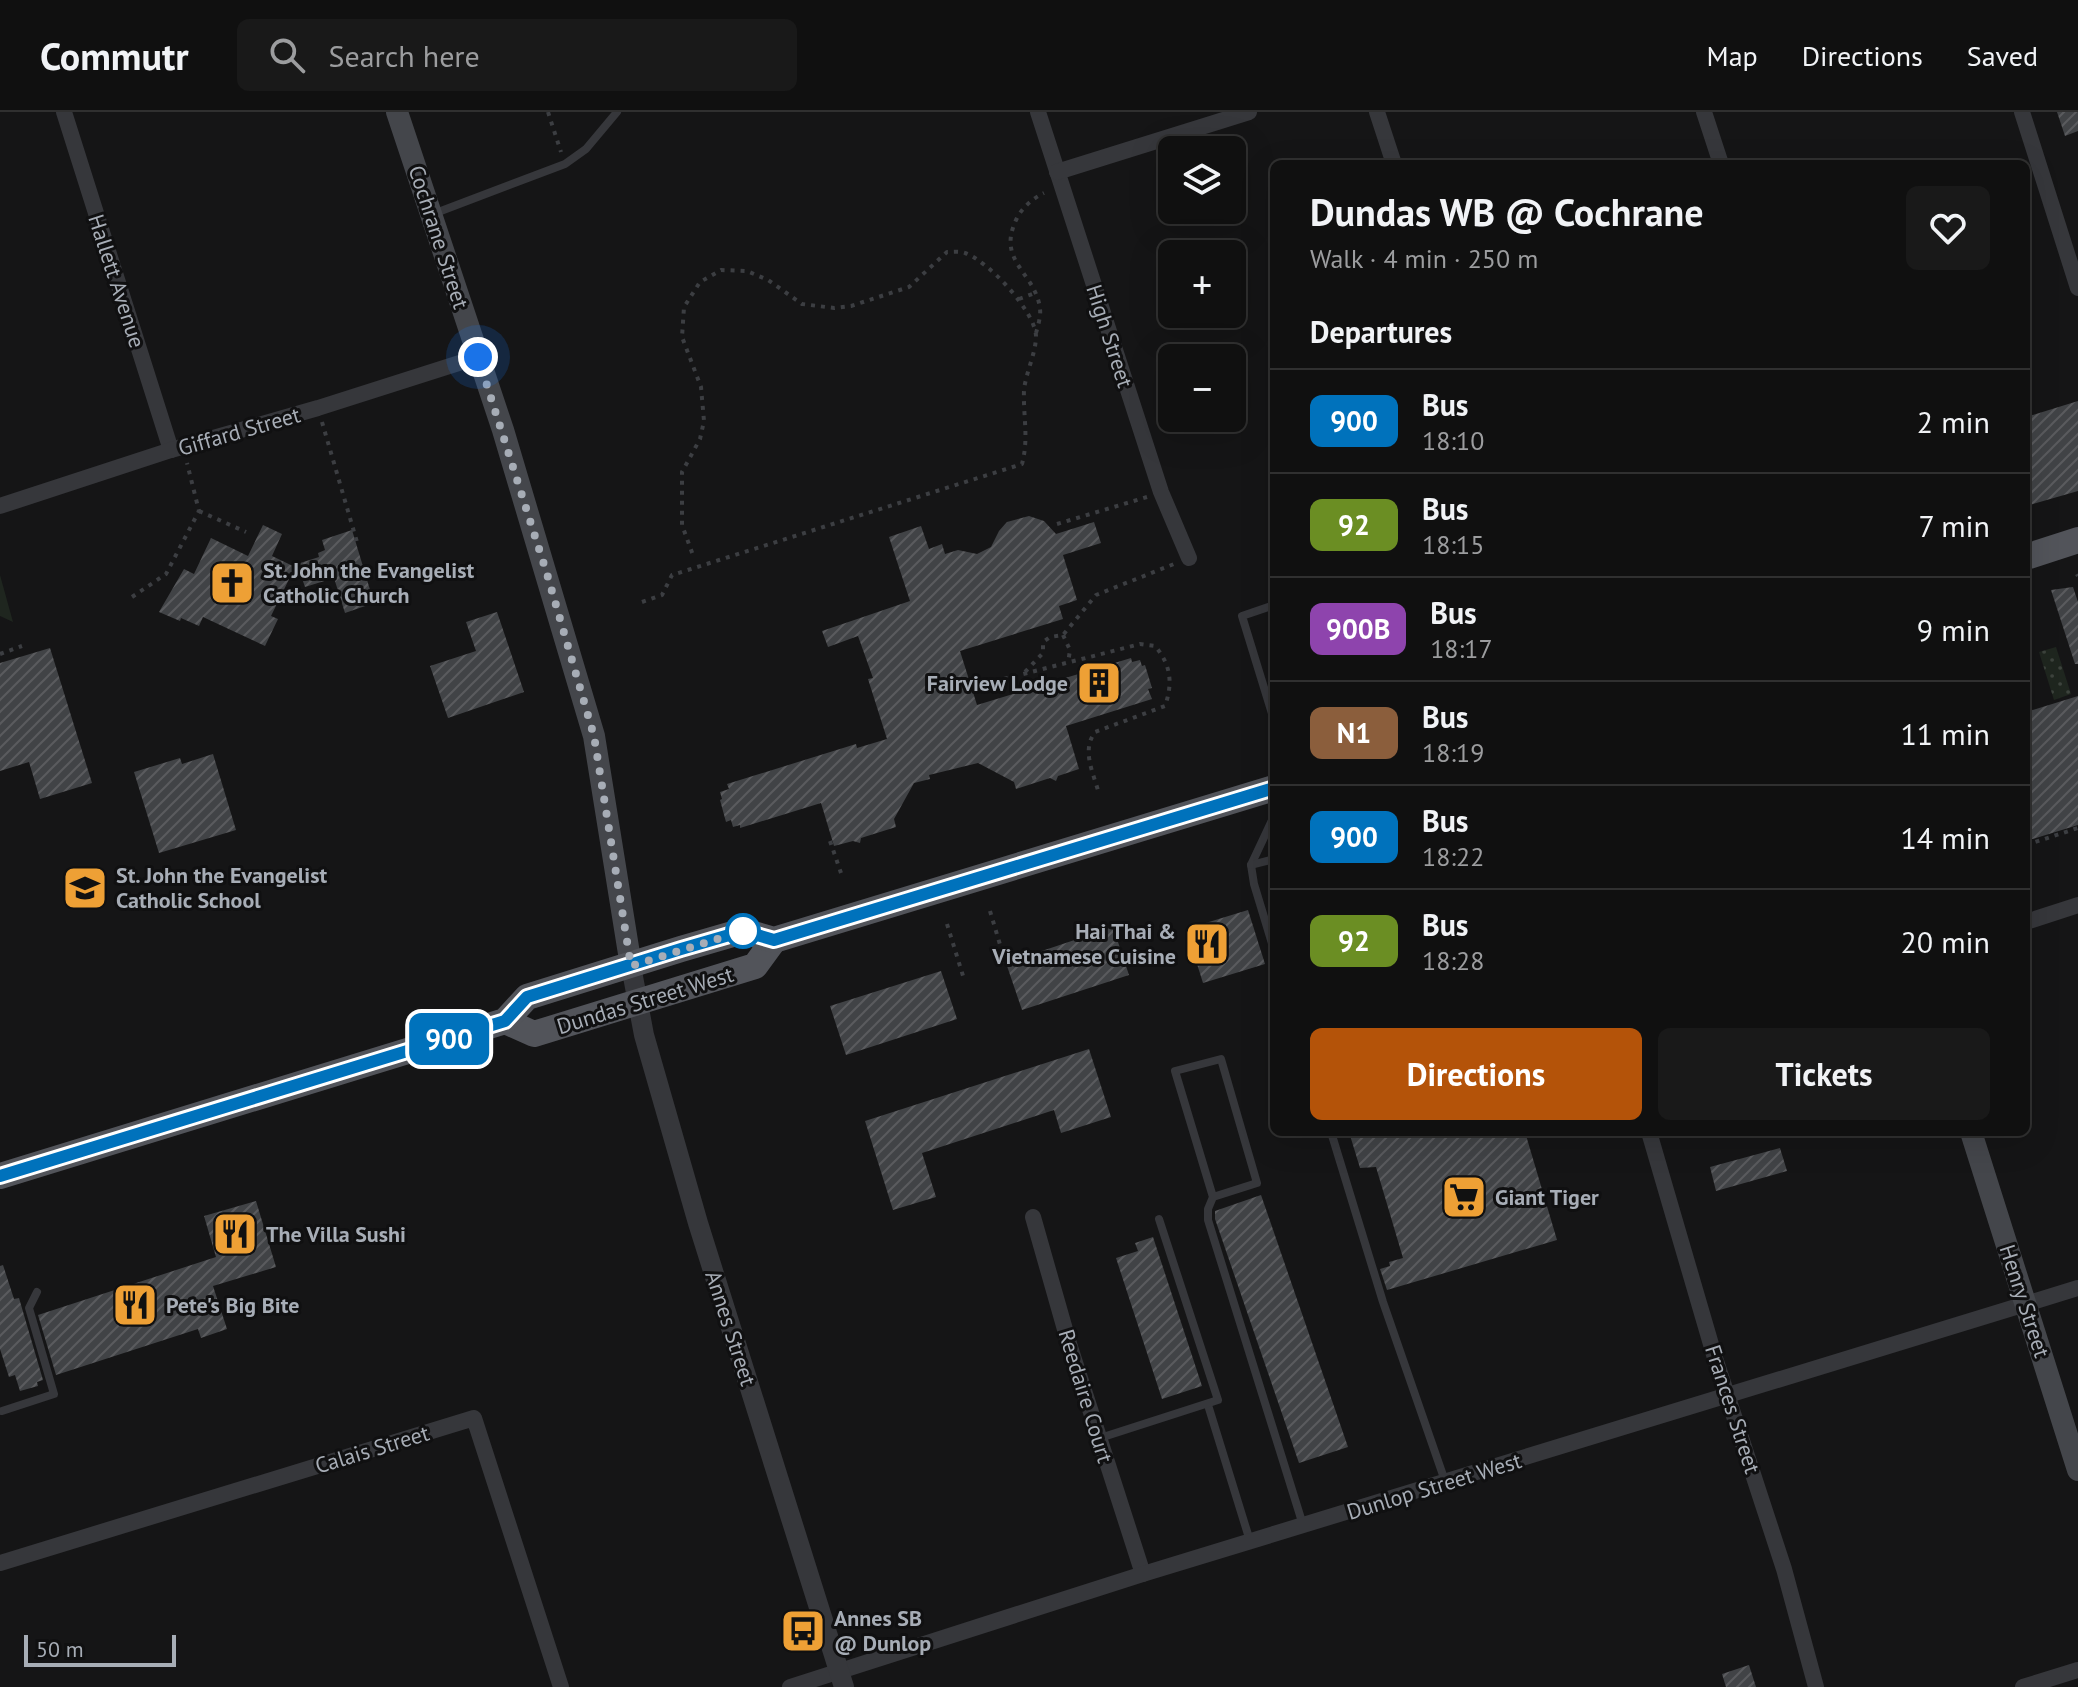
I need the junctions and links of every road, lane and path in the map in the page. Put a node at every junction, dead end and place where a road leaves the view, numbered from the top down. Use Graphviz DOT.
graph roads {
  1 [pos="64,112"];
  2 [pos="397,112"];
  3 [pos="548,112"];
  4 [pos="617,112"];
  5 [pos="1038,112"];
  6 [pos="1249,112"];
  7 [pos="1377,112"];
  8 [pos="1704,112"];
  9 [pos="2022,112"];
  10 [pos="1393,160"];
  11 [pos="1720,160"];
  12 [pos="565,164"];
  13 [pos="1057,172"];
  14 [pos="1044,193"];
  15 [pos="432,215"];
  16 [pos="2078,288"];
  17 [pos="1035,293"];
  18 [pos="1019,299"];
  19 [pos="1036,336"];
  20 [pos="478,357"];
  21 [pos="318,408"];
  22 [pos="171,450"];
  23 [pos="187,461"];
  24 [pos="1161,492"];
  25 [pos="0,506"];
  26 [pos="199,511"];
  27 [pos="1057,524"];
  28 [pos="246,532"];
  29 [pos="2078,540"];
  30 [pos="357,542"];
  31 [pos="2030,556"];
  32 [pos="694,558"];
  33 [pos="1189,558"];
  34 [pos="132,597"];
  35 [pos="642,602"];
  36 [pos="1270,606"];
  37 [pos="1063,635"];
  38 [pos="22,646"];
  39 [pos="0,654"];
  40 [pos="1068,663"];
  41 [pos="1023,674"];
  42 [pos="1004,679"];
  43 [pos="1270,707"];
  44 [pos="1270,789"];
  45 [pos="1099,794"];
  46 [pos="1270,825"];
  47 [pos="2078,828"];
  48 [pos="830,841"];
  49 [pos="2030,844"];
  50 [pos="1270,860"];
  51 [pos="1251,865"];
  52 [pos="841,873"];
  53 [pos="2078,905"];
  54 [pos="990,911"];
  55 [pos="2030,921"];
  56 [pos="947,924"];
  57 [pos="1270,937"];
  58 [pos="774,940"];
  59 [pos="631,966"];
  60 [pos="1007,968"];
  61 [pos="964,979"];
  62 [pos="637,1002"];
  63 [pos="505,1021"];
  64 [pos="1332,1136"];
  65 [pos="1650,1136"];
  66 [pos="1972,1136"];
  67 [pos="0,1176"];
  68 [pos="1213,1197"];
  69 [pos="1033,1217"];
  70 [pos="1159,1219"];
  71 [pos="2078,1288"];
  72 [pos="37,1292"];
  73 [pos="2026,1304"];
  74 [pos="1728,1396"];
  75 [pos="1208,1405"];
  76 [pos="2,1411"];
  77 [pos="1099,1439"];
  78 [pos="2078,1470"];
  79 [pos="1445,1483"];
  80 [pos="1303,1525"];
  81 [pos="1250,1542"];
  82 [pos="0,1563"];
  83 [pos="1143,1574"];
  84 [pos="2078,1670"];
  85 [pos="842,1679"];
  86 [pos="561,1687"];
  87 [pos="790,1687"];
  88 [pos="1816,1687"];
  89 [pos="2023,1687"];
  1 -- 22 [label="street, Hallett Avenue"];
  2 -- 15 [label="main road, Cochrane Street"];
  3 -- 12 [label="path"];
  4 -- 12 [label="lane"];
  5 -- 13 [label="street, High Street"];
  6 -- 13 [label="street"];
  7 -- 10 [label="street"];
  8 -- 11 [label="street"];
  9 -- 16 [label="street"];
  12 -- 15 [label="lane"];
  13 -- 24 [label="street, High Street"];
  14 -- 17 [label="path"];
  15 -- 20 [label="main road, Cochrane Street"];
  17 -- 18 [label="path"];
  17 -- 19 [label="path"];
  18 -- 19 [label="path"];
  18 -- 32 [label="path"];
  19 -- 35 [label="path"];
  20 -- 21 [label="street, Giffard Street"];
  20 -- 59 [label="main road, Cochrane Street"];
  21 -- 22 [label="street, Giffard Street"];
  21 -- 30 [label="path"];
  22 -- 25 [label="street, Giffard Street"];
  23 -- 26 [label="path"];
  24 -- 27 [label="path"];
  24 -- 33 [label="street, High Street"];
  26 -- 28 [label="path"];
  26 -- 34 [label="path"];
  29 -- 31 [label="main road"];
  33 -- 37 [label="path"];
  36 -- 43 [label="lane"];
  37 -- 40 [label="path"];
  37 -- 41 [label="path"];
  38 -- 39 [label="path"];
  40 -- 41 [label="path"];
  40 -- 45 [label="path"];
  41 -- 42 [label="path"];
  44 -- 58 [label="main road, Dundas Street West"];
  46 -- 51 [label="lane"];
  47 -- 49 [label="path"];
  48 -- 52 [label="path"];
  50 -- 51 [label="lane"];
  51 -- 57 [label="lane"];
  53 -- 55 [label="street"];
  54 -- 60 [label="path"];
  56 -- 61 [label="path"];
  58 -- 59 [label="main road, Dundas Street West"];
  58 -- 62 [label="main road, Dundas Street West"];
  59 -- 62 [label="street, Annes Street"];
  59 -- 63 [label="main road, Dundas Street West"];
  62 -- 63 [label="main road, Dundas Street West"];
  62 -- 85 [label="street, Annes Street"];
  63 -- 67 [label="main road, Dundas Street West"];
  64 -- 79 [label="lane"];
  65 -- 74 [label="street, Frances Street"];
  66 -- 73 [label="main road, Henry Street"];
  68 -- 68 [label="lane"];
  68 -- 80 [label="lane"];
  69 -- 77 [label="street, Reedaire Court"];
  70 -- 75 [label="lane"];
  71 -- 73 [label="street, Dunlop Street West"];
  72 -- 76 [label="lane"];
  73 -- 74 [label="street, Dunlop Street West"];
  73 -- 78 [label="main road, Henry Street"];
  74 -- 79 [label="street, Dunlop Street West"];
  74 -- 88 [label="street, Frances Street"];
  75 -- 77 [label="lane"];
  75 -- 81 [label="lane"];
  77 -- 83 [label="street, Reedaire Court"];
  79 -- 80 [label="street, Dunlop Street West"];
  80 -- 81 [label="street, Dunlop Street West"];
  81 -- 83 [label="street, Dunlop Street West"];
  82 -- 86 [label="street, Calais Street"];
  83 -- 85 [label="street, Dunlop Street West"];
  84 -- 89 [label="street"];
  85 -- 87 [label="street, Dunlop Street West"];
}
